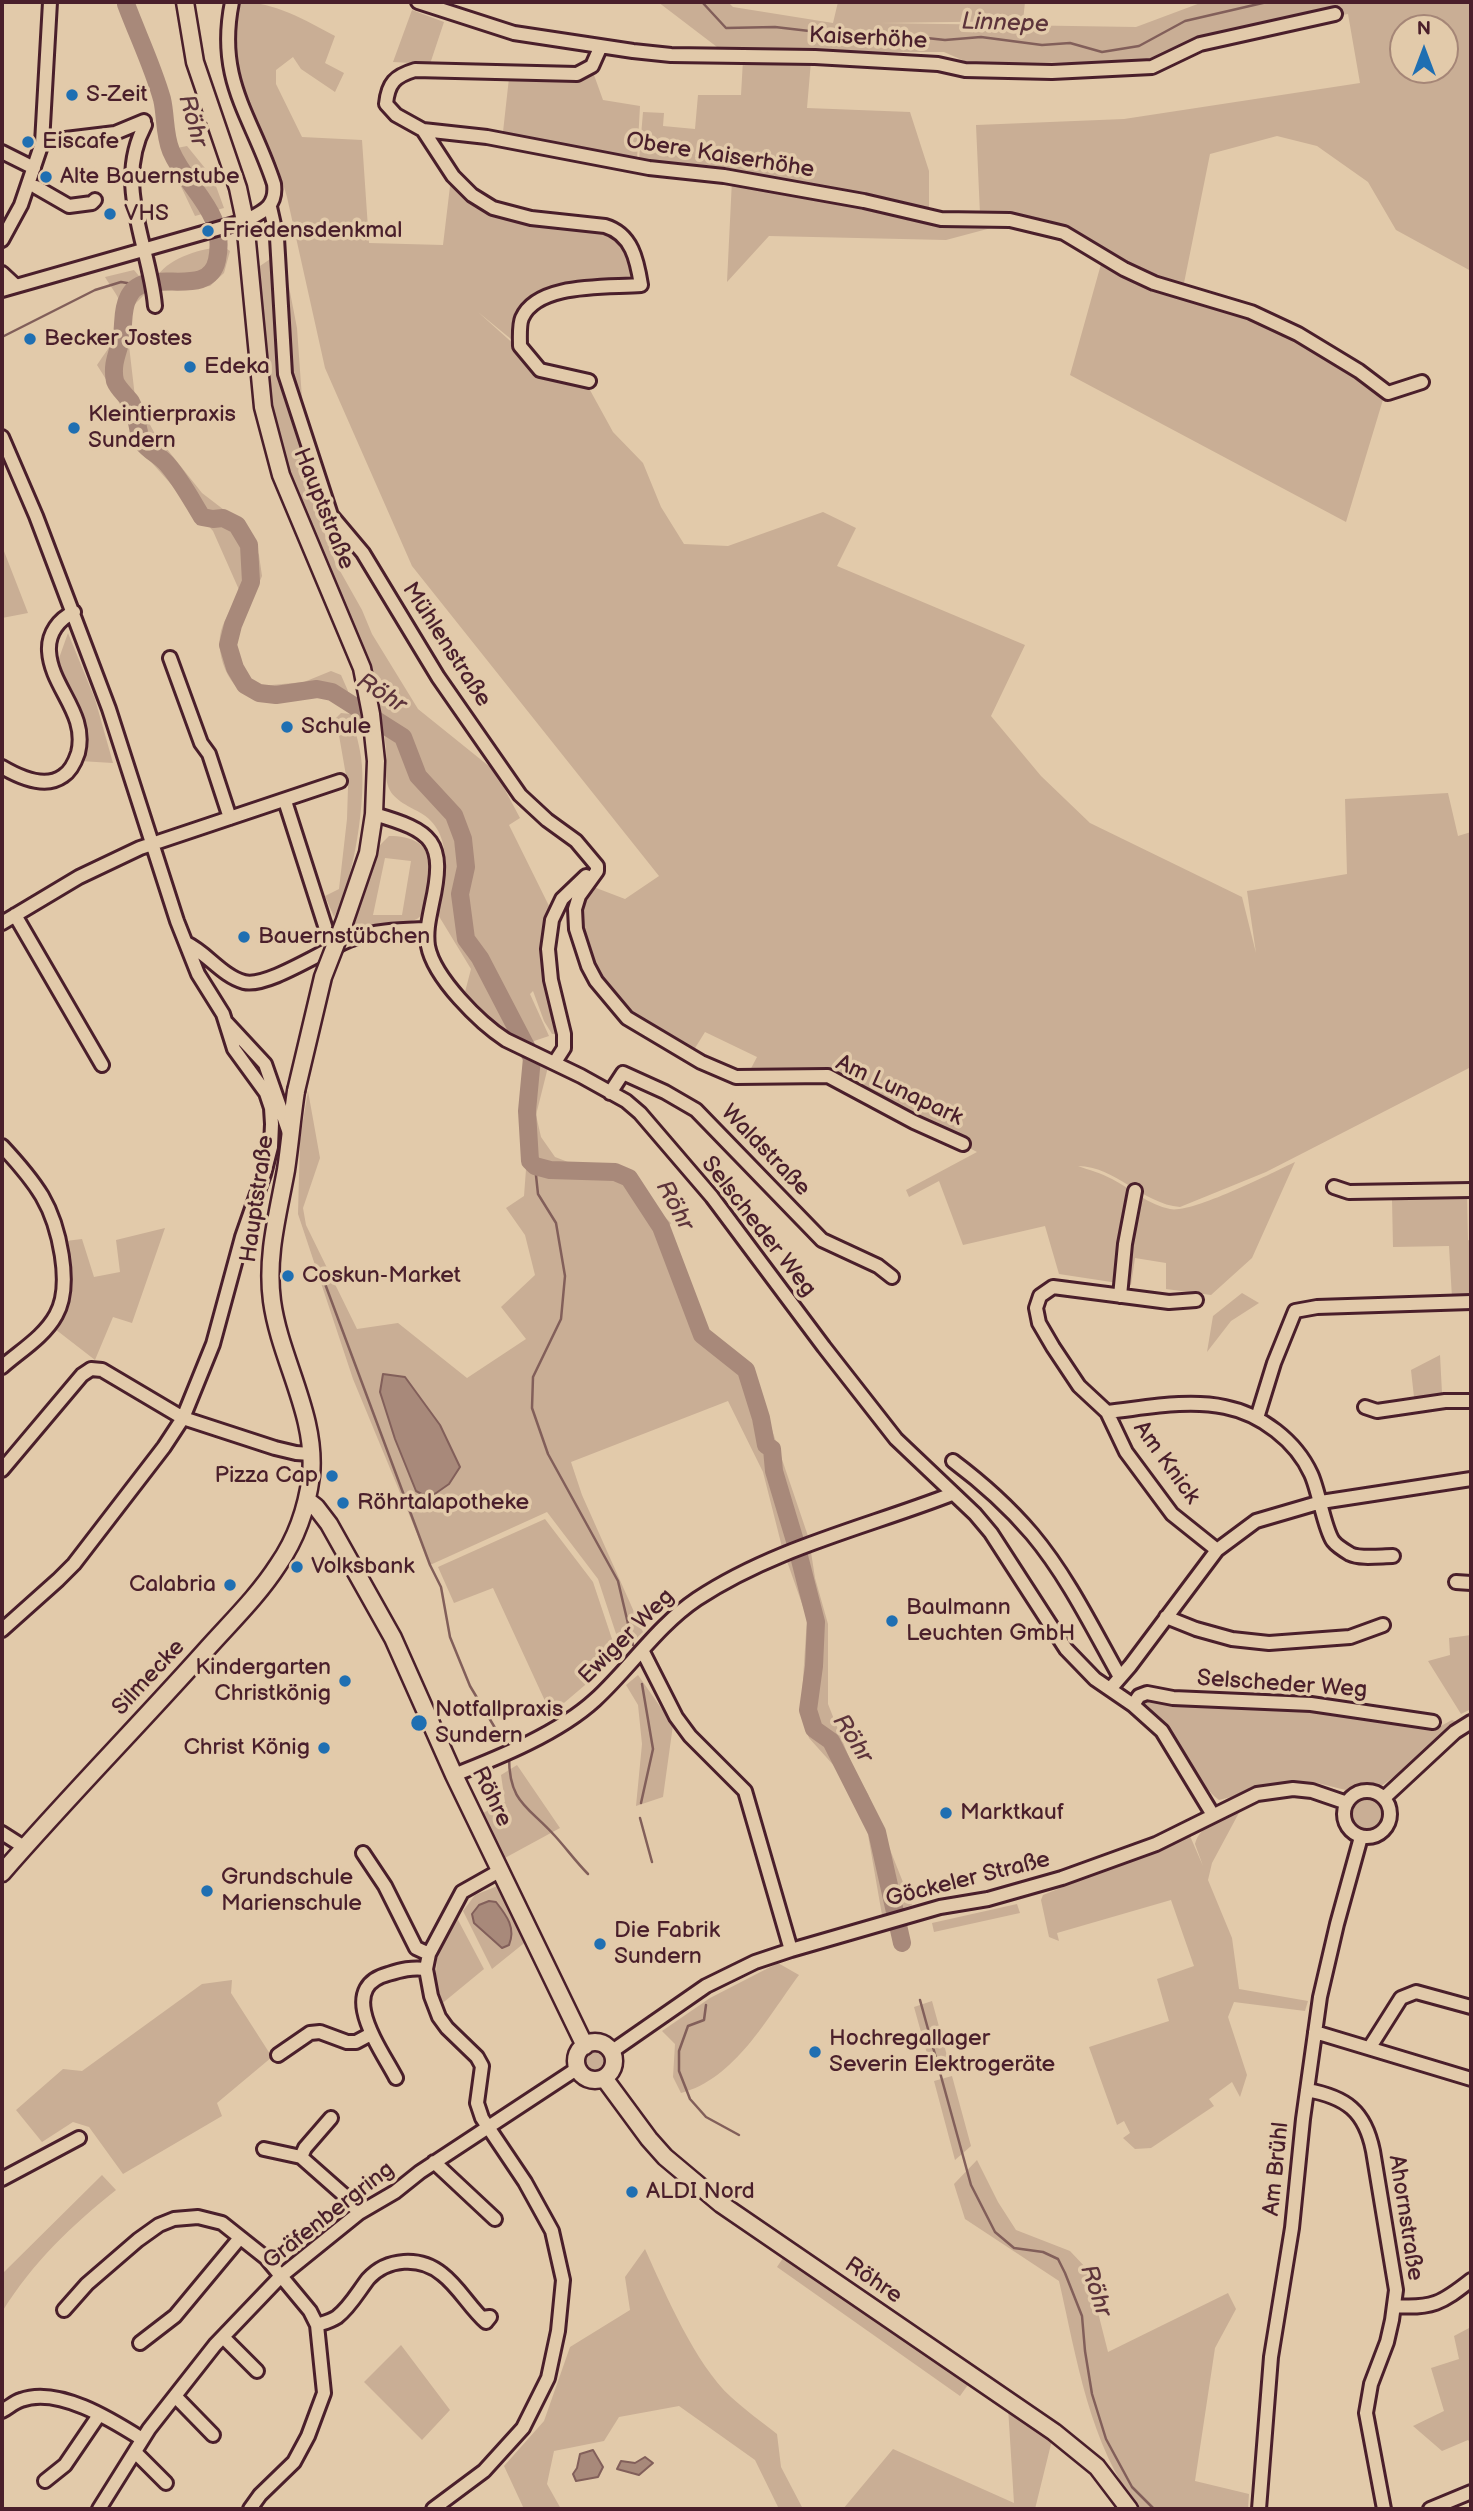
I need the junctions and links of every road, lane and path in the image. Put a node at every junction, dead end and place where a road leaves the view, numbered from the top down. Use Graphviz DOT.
graph roads {
  1 [pos="50,2"];
  2 [pos="185,2"];
  3 [pos="232,2"];
  4 [pos="418,2"];
  5 [pos="1335,14"];
  6 [pos="600,48"];
  7 [pos="423,130"];
  8 [pos="50,141"];
  9 [pos="2,152"];
  10 [pos="30,166"];
  11 [pos="36,187"];
  12 [pos="94,200"];
  13 [pos="270,207"];
  14 [pos="245,221"];
  15 [pos="2,240"];
  16 [pos="144,250"];
  17 [pos="2,273"];
  18 [pos="16,286"];
  19 [pos="2,290"];
  20 [pos="155,300"];
  21 [pos="589,381"];
  22 [pos="1422,382"];
  23 [pos="2,437"];
  24 [pos="74,612"];
  25 [pos="170,657"];
  26 [pos="2,768"];
  27 [pos="340,781"];
  28 [pos="285,801"];
  29 [pos="374,814"];
  30 [pos="230,818"];
  31 [pos="152,844"];
  32 [pos="597,866"];
  33 [pos="15,915"];
  34 [pos="2,923"];
  35 [pos="426,929"];
  36 [pos="186,943"];
  37 [pos="329,949"];
  38 [pos="225,1020"];
  39 [pos="550,1059"];
  40 [pos="102,1065"];
  41 [pos="610,1093"];
  42 [pos="290,1136"];
  43 [pos="964,1144"];
  44 [pos="2,1146"];
  45 [pos="1334,1186"];
  46 [pos="1471,1190"];
  47 [pos="1135,1191"];
  48 [pos="892,1277"];
  49 [pos="1120,1296"];
  50 [pos="1196,1300"];
  51 [pos="1471,1302"];
  52 [pos="2,1367"];
  53 [pos="1471,1401"];
  54 [pos="1366,1407"];
  55 [pos="1107,1412"];
  56 [pos="183,1418"];
  57 [pos="1257,1418"];
  58 [pos="311,1454"];
  59 [pos="953,1461"];
  60 [pos="2,1470"];
  61 [pos="1471,1479"];
  62 [pos="952,1494"];
  63 [pos="307,1500"];
  64 [pos="1321,1502"];
  65 [pos="1217,1550"];
  66 [pos="1393,1556"];
  67 [pos="1456,1582"];
  68 [pos="1471,1583"];
  69 [pos="1166,1616"];
  70 [pos="1383,1625"];
  71 [pos="2,1630"];
  72 [pos="642,1650"];
  73 [pos="1120,1677"];
  74 [pos="1110,1689"];
  75 [pos="1133,1705"];
  76 [pos="1433,1722"];
  77 [pos="1471,1722"];
  78 [pos="454,1775"];
  79 [pos="1384,1798"];
  80 [pos="1347,1803"];
  81 [pos="1213,1815"];
  82 [pos="2,1833"];
  83 [pos="1362,1837"];
  84 [pos="24,1847"];
  85 [pos="363,1853"];
  86 [pos="501,1870"];
  87 [pos="2,1873"];
  88 [pos="791,1950"];
  89 [pos="429,1954"];
  90 [pos="426,1969"];
  91 [pos="1471,2007"];
  92 [pos="1315,2032"];
  93 [pos="371,2034"];
  94 [pos="585,2046"];
  95 [pos="1370,2048"];
  96 [pos="611,2052"];
  97 [pos="286,2055"];
  98 [pos="578,2068"];
  99 [pos="396,2078"];
  100 [pos="604,2078"];
  101 [pos="1471,2079"];
  102 [pos="1307,2090"];
  103 [pos="331,2118"];
  104 [pos="488,2128"];
  105 [pos="79,2138"];
  106 [pos="264,2149"];
  107 [pos="301,2157"];
  108 [pos="434,2162"];
  109 [pos="2,2179"];
  110 [pos="359,2213"];
  111 [pos="495,2219"];
  112 [pos="239,2239"];
  113 [pos="281,2276"];
  114 [pos="1471,2280"];
  115 [pos="1394,2306"];
  116 [pos="64,2310"];
  117 [pos="482,2318"];
  118 [pos="317,2325"];
  119 [pos="223,2337"];
  120 [pos="140,2343"];
  121 [pos="257,2371"];
  122 [pos="175,2396"];
  123 [pos="2,2411"];
  124 [pos="99,2415"];
  125 [pos="214,2435"];
  126 [pos="142,2439"];
  127 [pos="135,2452"];
  128 [pos="46,2481"];
  129 [pos="166,2483"];
  130 [pos="1471,2491"];
  131 [pos="99,2509"];
  132 [pos="250,2509"];
  133 [pos="433,2509"];
  134 [pos="1129,2509"];
  135 [pos="1258,2509"];
  136 [pos="1384,2509"];
  137 [pos="1430,2509"];
  1 -- 10 [label="street"];
  2 -- 14 [label="main road, Hauptstraße"];
  3 -- 13 [label="street"];
  4 -- 6 [label="street, Kaiserhöhe"];
  5 -- 6 [label="street, Kaiserhöhe"];
  6 -- 7 [label="street, Obere Kaiserhöhe"];
  7 -- 21 [label="street, Obere Kaiserhöhe"];
  7 -- 22 [label="street, Obere Kaiserhöhe"];
  8 -- 16 [label="street"];
  9 -- 10 [label="street"];
  10 -- 15 [label="street"];
  11 -- 12 [label="street"];
  13 -- 14 [label="street"];
  13 -- 32 [label="street, Mühlenstraße"];
  14 -- 16 [label="street"];
  14 -- 29 [label="main road, Hauptstraße"];
  16 -- 18 [label="street"];
  16 -- 20 [label="street"];
  17 -- 18 [label="street"];
  18 -- 19 [label="street"];
  23 -- 24 [label="street"];
  24 -- 26 [label="street"];
  24 -- 31 [label="street"];
  25 -- 30 [label="street"];
  27 -- 28 [label="street"];
  28 -- 30 [label="street"];
  28 -- 37 [label="street"];
  29 -- 35 [label="street, Selscheder Weg"];
  29 -- 42 [label="main road, Hauptstraße, bridge"];
  30 -- 31 [label="street"];
  31 -- 33 [label="street"];
  31 -- 36 [label="street"];
  32 -- 39 [label="street"];
  32 -- 43 [label="street, Am Lunapark"];
  33 -- 34 [label="street"];
  33 -- 40 [label="street"];
  35 -- 37 [label="street"];
  35 -- 39 [label="street, Selscheder Weg"];
  36 -- 37 [label="street"];
  36 -- 38 [label="street"];
  38 -- 42 [label="street"];
  38 -- 56 [label="street"];
  39 -- 41 [label="street, Selscheder Weg"];
  41 -- 48 [label="street, Waldstraße"];
  41 -- 62 [label="street, Selscheder Weg"];
  42 -- 58 [label="main road, Hauptstraße"];
  44 -- 52 [label="street"];
  45 -- 46 [label="street"];
  47 -- 49 [label="street"];
  49 -- 50 [label="street"];
  49 -- 55 [label="street"];
  51 -- 57 [label="street"];
  53 -- 54 [label="street"];
  55 -- 57 [label="street, Am Knick"];
  55 -- 65 [label="street, Am Knick"];
  56 -- 58 [label="street"];
  56 -- 60 [label="street"];
  56 -- 71 [label="street"];
  57 -- 64 [label="street, Am Knick"];
  58 -- 63 [label="main road, Hauptstraße"];
  59 -- 73 [label="street"];
  61 -- 64 [label="street"];
  62 -- 72 [label="street, Ewiger Weg"];
  62 -- 74 [label="street, Selscheder Weg"];
  63 -- 78 [label="main road, Röhre"];
  63 -- 84 [label="main road, Silmecke"];
  64 -- 65 [label="street"];
  64 -- 66 [label="street, Am Knick"];
  65 -- 69 [label="street"];
  67 -- 68 [label="street"];
  69 -- 70 [label="street"];
  69 -- 73 [label="street"];
  72 -- 78 [label="street, Ewiger Weg"];
  72 -- 88 [label="street"];
  73 -- 74 [label="street"];
  74 -- 75 [label="street, Selscheder Weg"];
  75 -- 76 [label="street, Selscheder Weg"];
  75 -- 81 [label="street, Selscheder Weg"];
  77 -- 79 [label="street"];
  78 -- 86 [label="main road, Röhre"];
  79 -- 80 [label="street"];
  79 -- 83 [label="street"];
  80 -- 81 [label="street, Göckeler Straße"];
  80 -- 83 [label="street"];
  81 -- 88 [label="street, Göckeler Straße"];
  82 -- 84 [label="street"];
  83 -- 92 [label="street, Am Brühl"];
  84 -- 87 [label="main road, Silmecke"];
  85 -- 89 [label="street"];
  86 -- 89 [label="street"];
  86 -- 94 [label="main road, Röhre"];
  88 -- 96 [label="street, Göckeler Straße"];
  89 -- 90 [label="street"];
  90 -- 93 [label="street"];
  90 -- 104 [label="street"];
  91 -- 95 [label="street"];
  92 -- 95 [label="street"];
  92 -- 102 [label="street, Am Brühl"];
  93 -- 97 [label="street"];
  93 -- 99 [label="street"];
  94 -- 96 [label="main road"];
  94 -- 98 [label="main road"];
  95 -- 101 [label="street"];
  96 -- 100 [label="main road"];
  98 -- 100 [label="main road"];
  98 -- 104 [label="street, Gräfenbergring"];
  100 -- 134 [label="main road, Röhre"];
  102 -- 115 [label="street, Ahornstraße"];
  102 -- 135 [label="street, Am Brühl"];
  103 -- 107 [label="street"];
  104 -- 108 [label="street, Gräfenbergring"];
  104 -- 133 [label="street"];
  105 -- 109 [label="street"];
  106 -- 107 [label="street"];
  107 -- 110 [label="street"];
  108 -- 110 [label="street, Gräfenbergring"];
  108 -- 111 [label="street"];
  110 -- 113 [label="street, Gräfenbergring"];
  112 -- 113 [label="street"];
  112 -- 116 [label="street"];
  112 -- 120 [label="street"];
  113 -- 118 [label="street"];
  113 -- 119 [label="street, Gräfenbergring"];
  114 -- 115 [label="street"];
  115 -- 136 [label="street, Ahornstraße"];
  117 -- 118 [label="street"];
  118 -- 132 [label="street"];
  119 -- 121 [label="street"];
  119 -- 122 [label="street, Gräfenbergring"];
  122 -- 125 [label="street"];
  122 -- 126 [label="street, Gräfenbergring"];
  123 -- 124 [label="street"];
  124 -- 126 [label="street"];
  124 -- 128 [label="street"];
  126 -- 127 [label="street, Gräfenbergring"];
  127 -- 129 [label="street"];
  127 -- 131 [label="street, Gräfenbergring"];
  130 -- 137 [label="street"];
}
